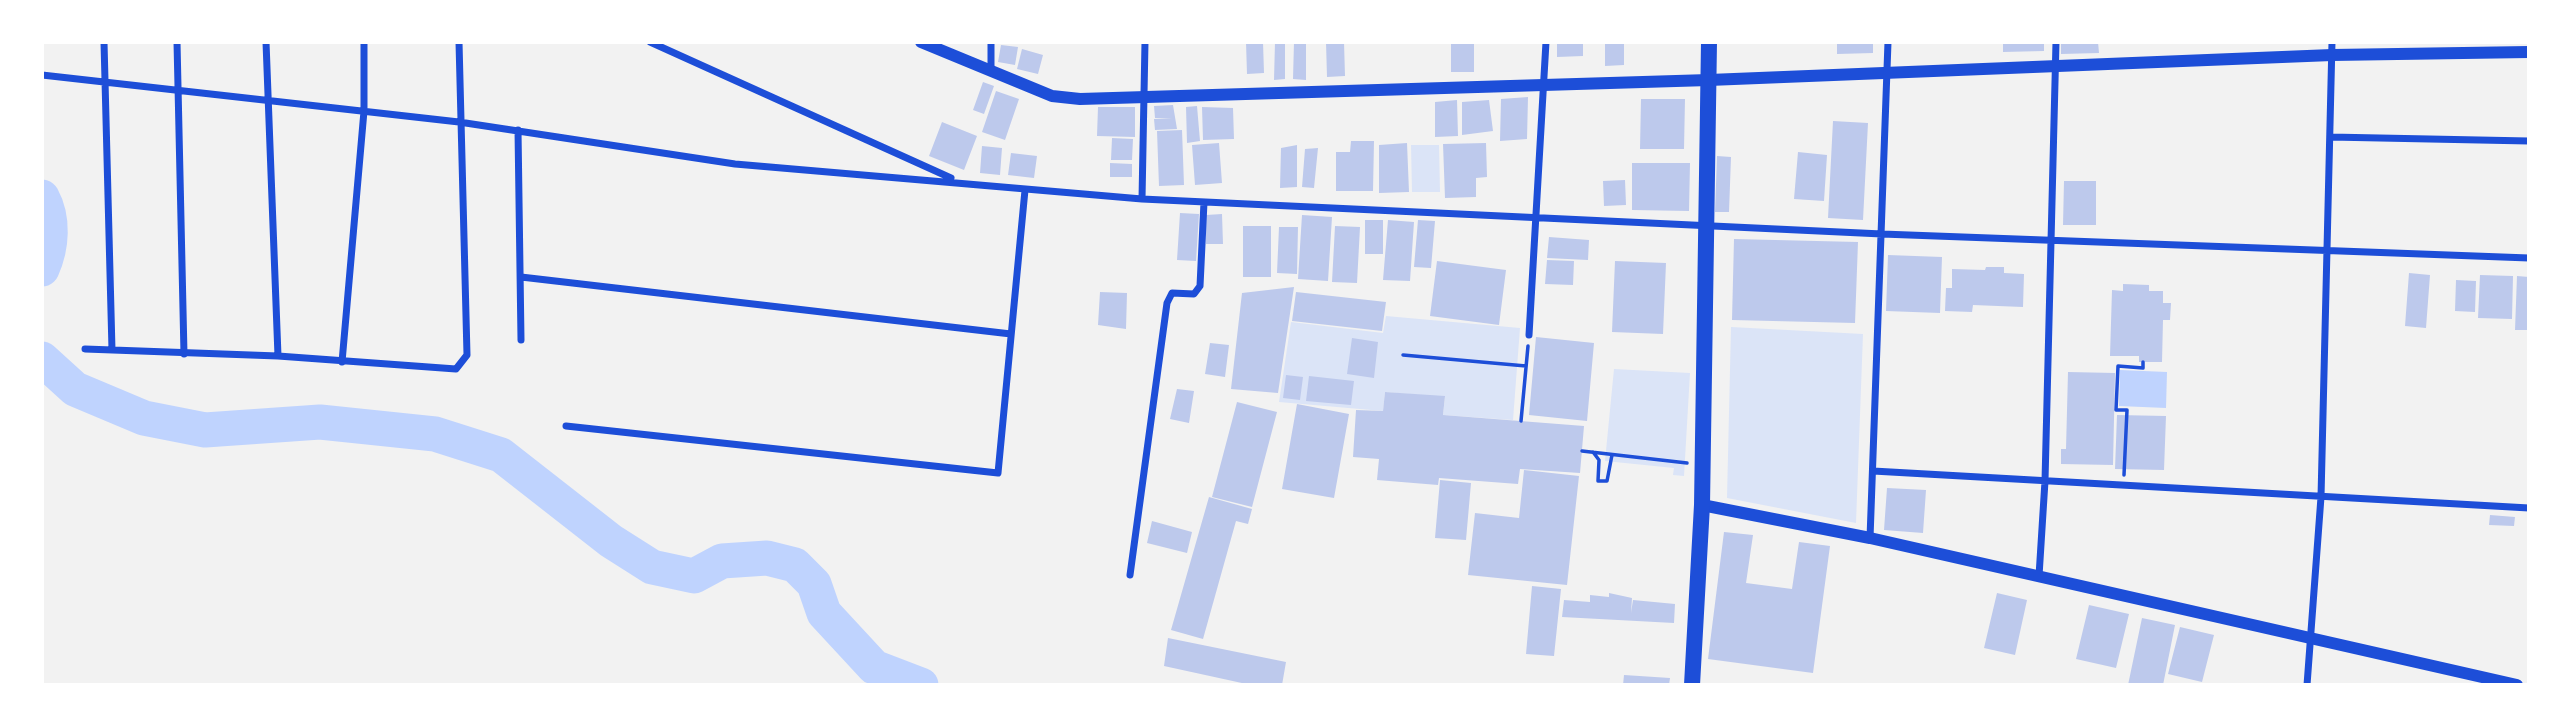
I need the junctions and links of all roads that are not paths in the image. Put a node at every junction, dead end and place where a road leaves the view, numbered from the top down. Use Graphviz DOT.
graph roads {
  1 [pos="104,42"];
  2 [pos="177,42"];
  3 [pos="266,42"];
  4 [pos="364,42"];
  5 [pos="459,42"];
  6 [pos="650,42"];
  7 [pos="921,42"];
  8 [pos="991,42"];
  9 [pos="1145,42"];
  10 [pos="1546,42"];
  11 [pos="1709,42"];
  12 [pos="1888,42"];
  13 [pos="2056,42"];
  14 [pos="2332,49"];
  15 [pos="2529,52"];
  16 [pos="2056,66"];
  17 [pos="992,71"];
  18 [pos="1888,73"];
  19 [pos="42,75"];
  20 [pos="1709,80"];
  21 [pos="104,82"];
  22 [pos="1545,84"];
  23 [pos="177,90"];
  24 [pos="1144,96"];
  25 [pos="266,101"];
  26 [pos="363,111"];
  27 [pos="458,122"];
  28 [pos="518,130"];
  29 [pos="2330,137"];
  30 [pos="2529,141"];
  31 [pos="958,181"];
  32 [pos="1025,190"];
  33 [pos="1142,199"];
  34 [pos="1204,202"];
  35 [pos="1537,215"];
  36 [pos="1707,225"];
  37 [pos="1882,234"];
  38 [pos="2053,240"];
  39 [pos="2327,251"];
  40 [pos="2529,258"];
  41 [pos="521,277"];
  42 [pos="1011,334"];
  43 [pos="1529,335"];
  44 [pos="521,340"];
  45 [pos="85,349"];
  46 [pos="112,350"];
  47 [pos="184,354"];
  48 [pos="278,356"];
  49 [pos="342,362"];
  50 [pos="566,426"];
  51 [pos="1873,471"];
  52 [pos="2045,481"];
  53 [pos="2321,497"];
  54 [pos="1702,505"];
  55 [pos="2529,508"];
  56 [pos="1870,538"];
  57 [pos="1130,575"];
  58 [pos="2039,576"];
  59 [pos="2311,637"];
  60 [pos="1692,685"];
  61 [pos="2307,685"];
  62 [pos="2517,685"];
  1 -- 21 [label="street"];
  2 -- 23 [label="street"];
  3 -- 25 [label="street"];
  4 -- 26 [label="street"];
  5 -- 27 [label="street"];
  6 -- 31 [label="street"];
  7 -- 17 [label="street"];
  8 -- 17 [label="street"];
  9 -- 24 [label="street"];
  10 -- 22 [label="street"];
  11 -- 20 [label="main road"];
  12 -- 18 [label="street"];
  13 -- 16 [label="street"];
  14 -- 15 [label="street"];
  14 -- 16 [label="street"];
  14 -- 29 [label="street"];
  16 -- 18 [label="street"];
  16 -- 38 [label="street"];
  17 -- 24 [label="street"];
  18 -- 20 [label="street"];
  18 -- 37 [label="street"];
  19 -- 21 [label="street"];
  20 -- 22 [label="street"];
  20 -- 36 [label="main road"];
  21 -- 23 [label="street"];
  21 -- 46 [label="street"];
  22 -- 24 [label="street"];
  22 -- 35 [label="street"];
  23 -- 25 [label="street"];
  23 -- 47 [label="street"];
  24 -- 33 [label="street"];
  25 -- 26 [label="street"];
  25 -- 48 [label="street"];
  26 -- 27 [label="street"];
  26 -- 49 [label="street"];
  27 -- 28 [label="street"];
  27 -- 49 [label="street"];
  28 -- 31 [label="street"];
  28 -- 41 [label="street"];
  29 -- 30 [label="street"];
  29 -- 39 [label="street"];
  31 -- 32 [label="street"];
  32 -- 33 [label="street"];
  32 -- 42 [label="street"];
  33 -- 34 [label="street"];
  34 -- 35 [label="street"];
  34 -- 57 [label="street"];
  35 -- 36 [label="street"];
  35 -- 43 [label="street"];
  36 -- 37 [label="street"];
  36 -- 54 [label="main road"];
  37 -- 38 [label="street"];
  37 -- 51 [label="street"];
  38 -- 39 [label="street"];
  38 -- 52 [label="street"];
  39 -- 40 [label="street"];
  39 -- 53 [label="street"];
  41 -- 42 [label="street"];
  41 -- 44 [label="street"];
  42 -- 50 [label="street"];
  45 -- 46 [label="street"];
  46 -- 47 [label="street"];
  47 -- 48 [label="street"];
  48 -- 49 [label="street"];
  51 -- 52 [label="street"];
  51 -- 56 [label="street"];
  52 -- 53 [label="street"];
  52 -- 58 [label="street"];
  53 -- 55 [label="street"];
  53 -- 59 [label="street"];
  54 -- 56 [label="street"];
  54 -- 60 [label="main road"];
  56 -- 58 [label="street"];
  58 -- 59 [label="street"];
  59 -- 61 [label="street"];
  59 -- 62 [label="street"];
}
